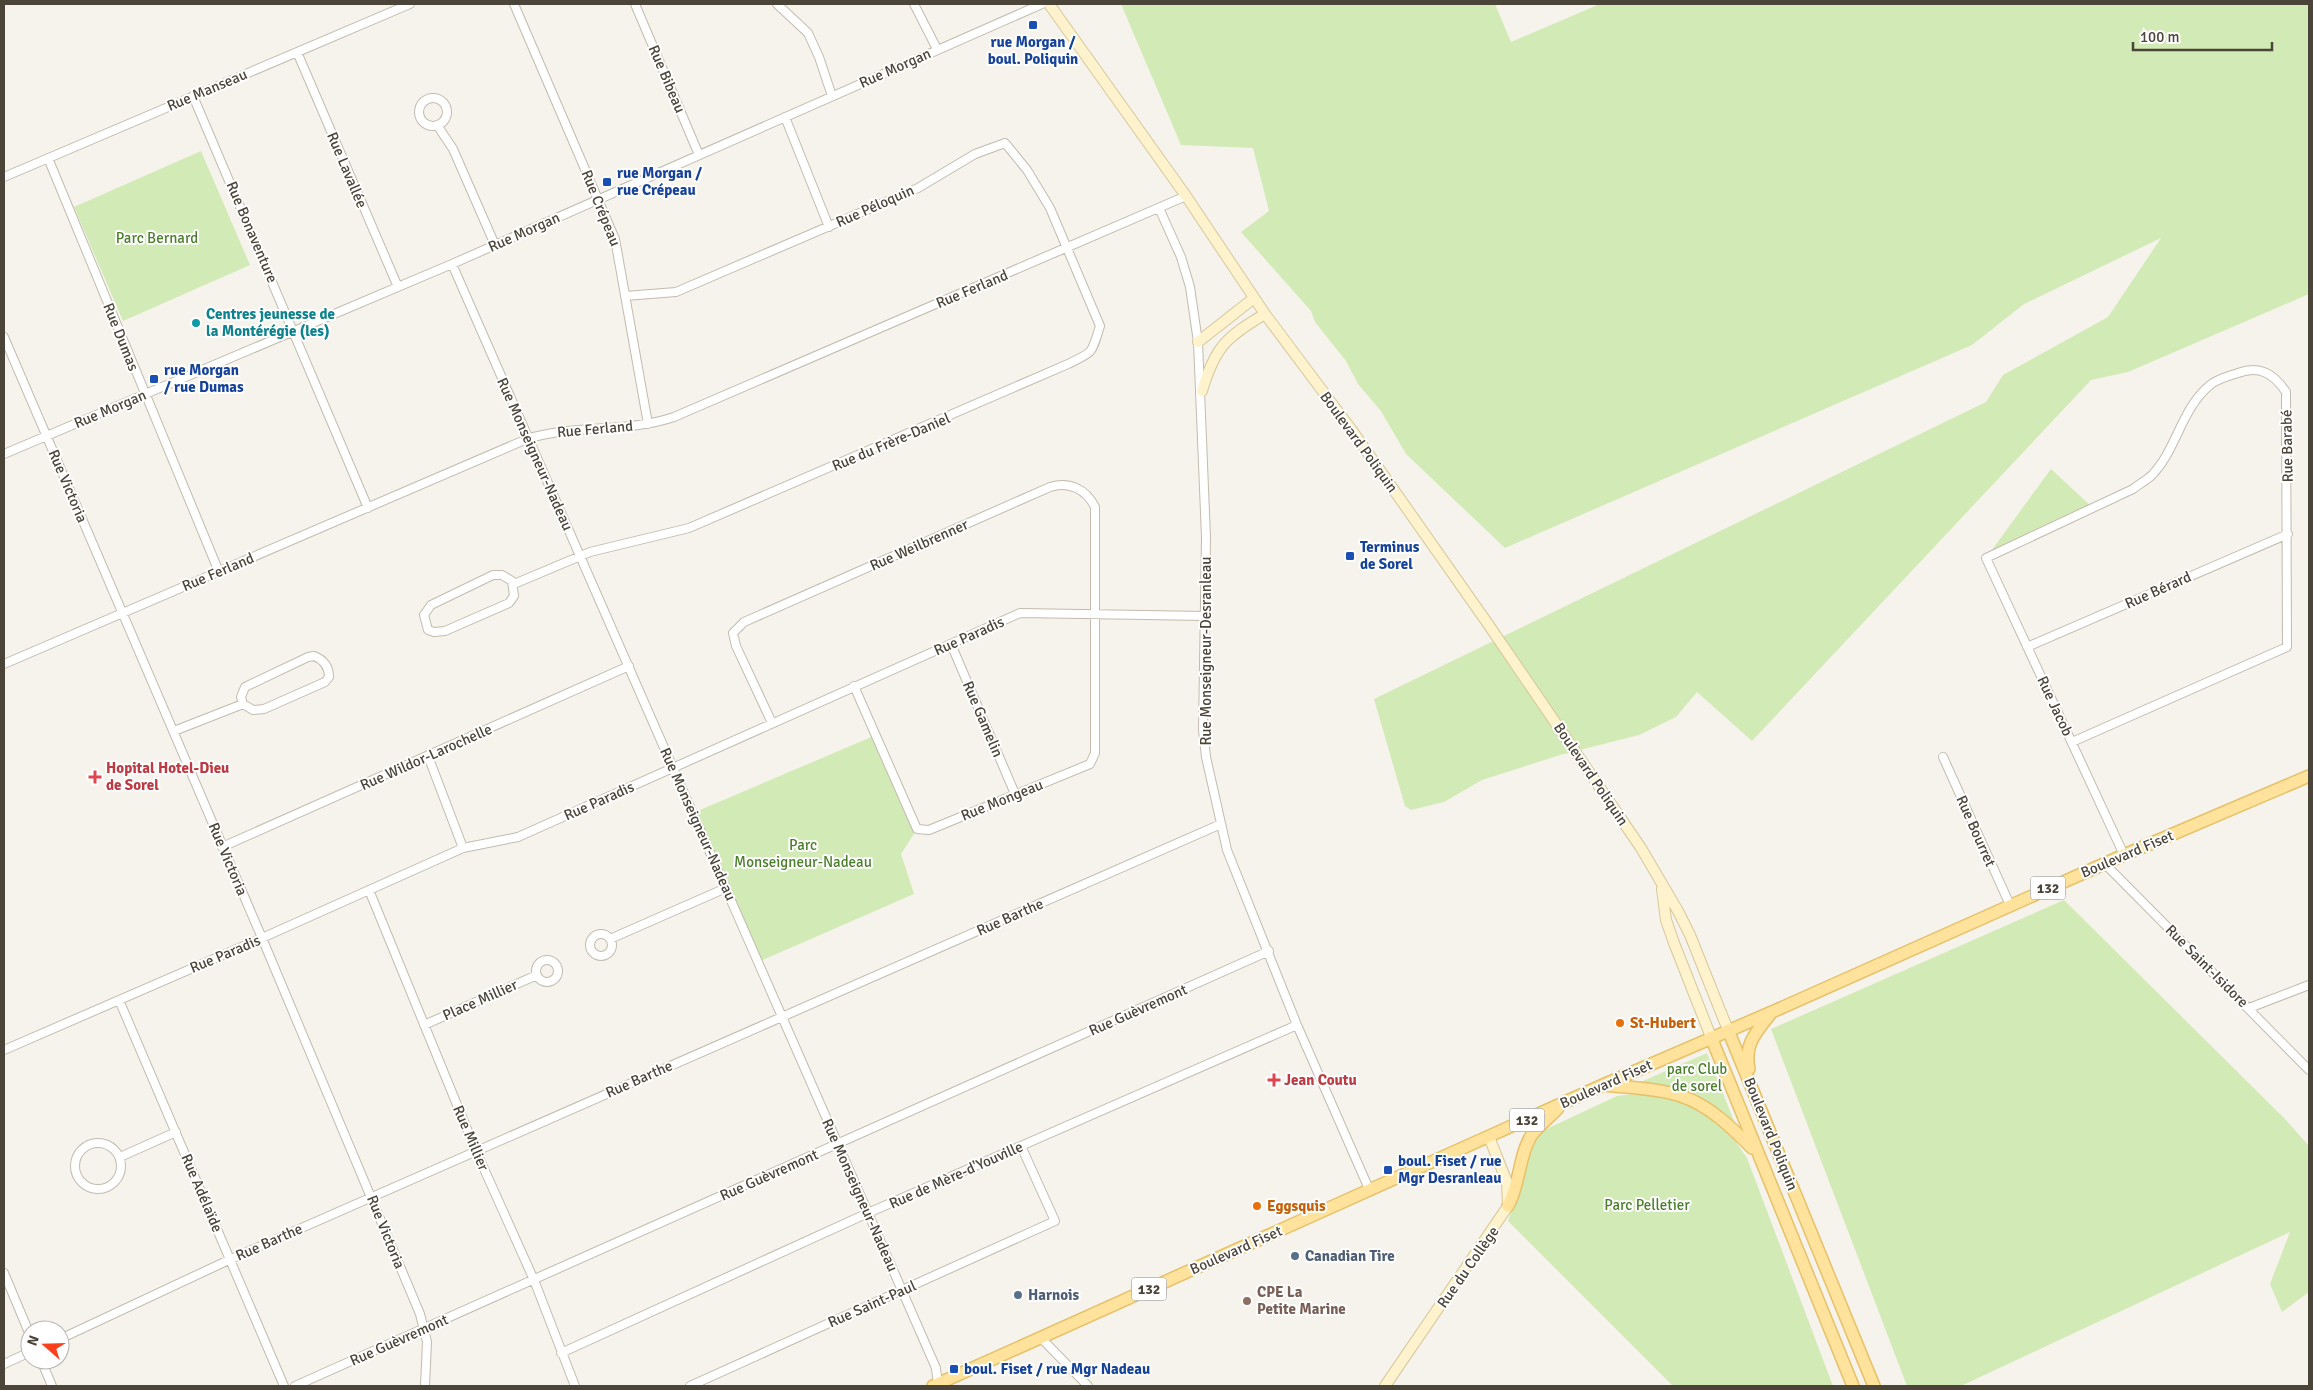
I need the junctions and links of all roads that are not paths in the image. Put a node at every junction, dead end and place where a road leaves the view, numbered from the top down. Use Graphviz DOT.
graph roads {
  1 [pos="410,4"];
  2 [pos="514,4"];
  3 [pos="635,4"];
  4 [pos="777,4"];
  5 [pos="914,4"];
  6 [pos="1042,4"];
  7 [pos="1049,4"];
  8 [pos="937,50"];
  9 [pos="296,52"];
  10 [pos="193,96"];
  11 [pos="832,96"];
  12 [pos="785,117"];
  13 [pos="436,125"];
  14 [pos="699,155"];
  15 [pos="48,158"];
  16 [pos="4,177"];
  17 [pos="1186,196"];
  18 [pos="598,200"];
  19 [pos="1159,208"];
  20 [pos="829,227"];
  21 [pos="495,245"];
  22 [pos="1068,248"];
  23 [pos="452,264"];
  24 [pos="398,287"];
  25 [pos="625,296"];
  26 [pos="1254,298"];
  27 [pos="1265,314"];
  28 [pos="294,331"];
  29 [pos="4,337"];
  30 [pos="1229,337"];
  31 [pos="1198,342"];
  32 [pos="1202,391"];
  33 [pos="145,394"];
  34 [pos="648,424"];
  35 [pos="47,436"];
  36 [pos="527,439"];
  37 [pos="4,454"];
  38 [pos="368,508"];
  39 [pos="2288,534"];
  40 [pos="580,556"];
  41 [pos="1986,558"];
  42 [pos="219,572"];
  43 [pos="514,584"];
  44 [pos="1096,612"];
  45 [pos="123,613"];
  46 [pos="1206,616"];
  47 [pos="951,644"];
  48 [pos="2027,647"];
  49 [pos="4,664"];
  50 [pos="629,666"];
  51 [pos="854,686"];
  52 [pos="244,704"];
  53 [pos="772,723"];
  54 [pos="174,731"];
  55 [pos="2072,742"];
  56 [pos="428,756"];
  57 [pos="1943,757"];
  58 [pos="673,768"];
  59 [pos="2309,776"];
  60 [pos="1015,794"];
  61 [pos="1221,824"];
  62 [pos="222,848"];
  63 [pos="463,848"];
  64 [pos="2124,854"];
  65 [pos="2104,863"];
  66 [pos="1662,885"];
  67 [pos="726,888"];
  68 [pos="368,890"];
  69 [pos="2010,905"];
  70 [pos="262,938"];
  71 [pos="610,939"];
  72 [pos="1269,951"];
  73 [pos="537,975"];
  74 [pos="2309,986"];
  75 [pos="118,1000"];
  76 [pos="2249,1008"];
  77 [pos="1772,1012"];
  78 [pos="782,1016"];
  79 [pos="424,1025"];
  80 [pos="1297,1025"];
  81 [pos="1728,1030"];
  82 [pos="1711,1037"];
  83 [pos="4,1050"];
  84 [pos="2309,1070"];
  85 [pos="1603,1085"];
  86 [pos="1755,1098"];
  87 [pos="1564,1103"];
  88 [pos="176,1132"];
  89 [pos="1490,1137"];
  90 [pos="838,1144"];
  91 [pos="1021,1146"];
  92 [pos="476,1151"];
  93 [pos="1756,1151"];
  94 [pos="120,1157"];
  95 [pos="1369,1189"];
  96 [pos="372,1197"];
  97 [pos="1508,1206"];
  98 [pos="868,1213"];
  99 [pos="231,1259"];
  100 [pos="4,1273"];
  101 [pos="534,1280"];
  102 [pos="902,1290"];
  103 [pos="24,1320"];
  104 [pos="424,1329"];
  105 [pos="70,1333"];
  106 [pos="1040,1337"];
  107 [pos="561,1352"];
  108 [pos="20,1357"];
  109 [pos="4,1364"];
  110 [pos="45,1370"];
  111 [pos="937,1385"];
  112 [pos="52,1386"];
  113 [pos="284,1386"];
  114 [pos="295,1386"];
  115 [pos="425,1386"];
  116 [pos="575,1386"];
  117 [pos="690,1386"];
  118 [pos="1088,1386"];
  119 [pos="1385,1386"];
  120 [pos="1852,1386"];
  121 [pos="1874,1386"];
  1 -- 9 [label="street, Rue Manseau"];
  2 -- 18 [label="street, Rue Crépeau"];
  3 -- 14 [label="street, Rue Bibeau"];
  4 -- 11 [label="street"];
  5 -- 8 [label="street"];
  6 -- 8 [label="street, Rue Morgan"];
  7 -- 17 [label="street, Boulevard Poliquin"];
  8 -- 11 [label="street, Rue Morgan"];
  9 -- 10 [label="street, Rue Manseau"];
  9 -- 24 [label="street, Rue Lavallée"];
  10 -- 15 [label="street, Rue Manseau"];
  10 -- 28 [label="street, Rue Bonaventure"];
  11 -- 12 [label="street, Rue Morgan"];
  12 -- 14 [label="street, Rue Morgan"];
  12 -- 20 [label="street"];
  13 -- 21 [label="street"];
  14 -- 18 [label="street, Rue Morgan"];
  15 -- 16 [label="street, Rue Manseau"];
  15 -- 33 [label="street, Rue Dumas"];
  17 -- 19 [label="street, Rue Ferland"];
  17 -- 26 [label="street, Boulevard Poliquin"];
  18 -- 21 [label="street, Rue Morgan"];
  18 -- 25 [label="street, Rue Crépeau"];
  19 -- 22 [label="street, Rue Ferland"];
  19 -- 31 [label="street, Rue Monseigneur-Desranleau"];
  20 -- 22 [label="street, Rue Péloquin"];
  20 -- 25 [label="street, Rue Péloquin"];
  21 -- 23 [label="street, Rue Morgan"];
  22 -- 34 [label="street, Rue Ferland"];
  22 -- 40 [label="street, Rue du Frère-Daniel"];
  23 -- 24 [label="street, Rue Morgan"];
  23 -- 36 [label="street, Rue Monseigneur-Nadeau"];
  24 -- 28 [label="street, Rue Morgan"];
  25 -- 34 [label="street, Rue Crépeau"];
  26 -- 27 [label="street, Boulevard Poliquin"];
  26 -- 31 [label="street"];
  27 -- 30 [label="street"];
  27 -- 66 [label="street, Boulevard Poliquin"];
  28 -- 33 [label="street, Rue Morgan"];
  28 -- 38 [label="street, Rue Bonaventure"];
  29 -- 35 [label="street, Rue Victoria"];
  30 -- 31 [label="street"];
  30 -- 32 [label="street"];
  31 -- 32 [label="street, Rue Monseigneur-Desranleau"];
  32 -- 46 [label="street, Rue Monseigneur-Desranleau"];
  33 -- 35 [label="street, Rue Morgan"];
  33 -- 42 [label="street, Rue Dumas"];
  34 -- 36 [label="street, Rue Ferland"];
  35 -- 37 [label="street, Rue Morgan"];
  35 -- 45 [label="street, Rue Victoria"];
  36 -- 38 [label="street, Rue Ferland"];
  36 -- 40 [label="street, Rue Monseigneur-Nadeau"];
  38 -- 42 [label="street, Rue Ferland"];
  39 -- 41 [label="street, Rue Barabé"];
  39 -- 48 [label="street, Rue Bérard"];
  39 -- 55 [label="street, Rue Barabé"];
  40 -- 43 [label="street, Rue du Frère-Daniel"];
  40 -- 50 [label="street, Rue Monseigneur-Nadeau"];
  41 -- 48 [label="street, Rue Jacob"];
  42 -- 45 [label="street, Rue Ferland"];
  43 -- 43 [label="street"];
  44 -- 46 [label="street, Rue Paradis"];
  44 -- 47 [label="street, Rue Paradis"];
  44 -- 53 [label="street, Rue Weilbrenner"];
  44 -- 60 [label="street, Rue Mongeau"];
  45 -- 49 [label="street, Rue Ferland"];
  45 -- 54 [label="street, Rue Victoria"];
  46 -- 61 [label="street, Rue Monseigneur-Desranleau"];
  47 -- 51 [label="street, Rue Paradis"];
  47 -- 60 [label="street, Rue Gamelin"];
  48 -- 55 [label="street, Rue Jacob"];
  50 -- 56 [label="street, Rue Wildor-Larochelle"];
  50 -- 58 [label="street, Rue Monseigneur-Nadeau"];
  51 -- 53 [label="street, Rue Paradis"];
  51 -- 60 [label="street, Rue Mongeau"];
  52 -- 52 [label="street"];
  52 -- 54 [label="street"];
  53 -- 58 [label="street, Rue Paradis"];
  54 -- 62 [label="street, Rue Victoria"];
  55 -- 64 [label="street, Rue Jacob"];
  56 -- 62 [label="street, Rue Wildor-Larochelle"];
  56 -- 63 [label="street"];
  57 -- 69 [label="street, Rue Bourret"];
  58 -- 63 [label="street, Rue Paradis"];
  58 -- 67 [label="street, Rue Monseigneur-Nadeau"];
  59 -- 64 [label="main road, Boulevard Fiset / 132"];
  61 -- 72 [label="street, Rue Monseigneur-Desranleau"];
  61 -- 78 [label="street, Rue Barthe"];
  62 -- 70 [label="street, Rue Victoria"];
  63 -- 68 [label="street, Rue Paradis"];
  64 -- 65 [label="main road, Boulevard Fiset / 132"];
  65 -- 69 [label="main road, Boulevard Fiset / 132"];
  65 -- 76 [label="street, Rue Saint-Isidore"];
  66 -- 81 [label="street, Boulevard Poliquin"];
  66 -- 82 [label="street, Boulevard Poliquin"];
  67 -- 71 [label="street"];
  67 -- 78 [label="street, Rue Monseigneur-Nadeau"];
  68 -- 70 [label="street, Rue Paradis"];
  68 -- 79 [label="street, Rue Millier"];
  69 -- 77 [label="main road, Boulevard Fiset / 132"];
  70 -- 75 [label="street, Rue Paradis"];
  70 -- 96 [label="street, Rue Victoria"];
  72 -- 80 [label="street, Rue Monseigneur-Desranleau"];
  72 -- 90 [label="street, Rue Guèvremont"];
  73 -- 79 [label="street, Place Millier"];
  74 -- 76 [label="street"];
  75 -- 83 [label="street, Rue Paradis"];
  75 -- 88 [label="street, Rue Adélaïde"];
  76 -- 84 [label="street, Rue Saint-Isidore"];
  77 -- 81 [label="main road, Boulevard Fiset / 132"];
  77 -- 86 [label="main road"];
  78 -- 90 [label="street, Rue Monseigneur-Nadeau"];
  78 -- 92 [label="street, Rue Barthe"];
  79 -- 92 [label="street, Rue Millier"];
  80 -- 91 [label="street, Rue de Mère-d'Youville"];
  80 -- 95 [label="street, Rue Monseigneur-Desranleau"];
  81 -- 82 [label="main road, Boulevard Fiset / 132"];
  81 -- 86 [label="main road, Boulevard Poliquin"];
  82 -- 85 [label="main road, Boulevard Fiset / 132"];
  82 -- 93 [label="main road, Boulevard Poliquin"];
  85 -- 87 [label="main road, Boulevard Fiset / 132"];
  85 -- 93 [label="main road"];
  86 -- 121 [label="main road, Boulevard Poliquin"];
  87 -- 89 [label="main road, Boulevard Fiset / 132"];
  87 -- 97 [label="main road"];
  88 -- 94 [label="street"];
  88 -- 99 [label="street, Rue Adélaïde"];
  89 -- 95 [label="main road, Boulevard Fiset / 132"];
  89 -- 97 [label="street"];
  90 -- 98 [label="street, Rue Monseigneur-Nadeau"];
  90 -- 101 [label="street, Rue Guèvremont"];
  91 -- 98 [label="street, Rue de Mère-d'Youville"];
  91 -- 102 [label="street, Rue Saint-Paul"];
  92 -- 96 [label="street, Rue Barthe"];
  92 -- 101 [label="street, Rue Millier"];
  93 -- 120 [label="main road, Boulevard Poliquin"];
  94 -- 94 [label="street"];
  95 -- 106 [label="main road, Boulevard Fiset / 132"];
  96 -- 99 [label="street, Rue Barthe"];
  96 -- 104 [label="street, Rue Victoria"];
  97 -- 119 [label="street, Rue du Collège"];
  98 -- 102 [label="street, Rue Monseigneur-Nadeau"];
  98 -- 107 [label="street, Rue de Mère-d'Youville"];
  99 -- 105 [label="street, Rue Barthe"];
  99 -- 113 [label="street, Rue Adélaïde"];
  100 -- 103 [label="street"];
  101 -- 104 [label="street, Rue Guèvremont"];
  101 -- 107 [label="street, Rue Millier"];
  102 -- 111 [label="street, Rue Monseigneur-Nadeau"];
  102 -- 117 [label="street, Rue Saint-Paul"];
  104 -- 114 [label="street, Rue Guèvremont"];
  104 -- 115 [label="street, Rue Victoria"];
  106 -- 111 [label="main road, Boulevard Fiset / 132"];
  106 -- 118 [label="street"];
  107 -- 116 [label="street, Rue Millier"];
  108 -- 109 [label="street"];
  110 -- 112 [label="street"];
}
